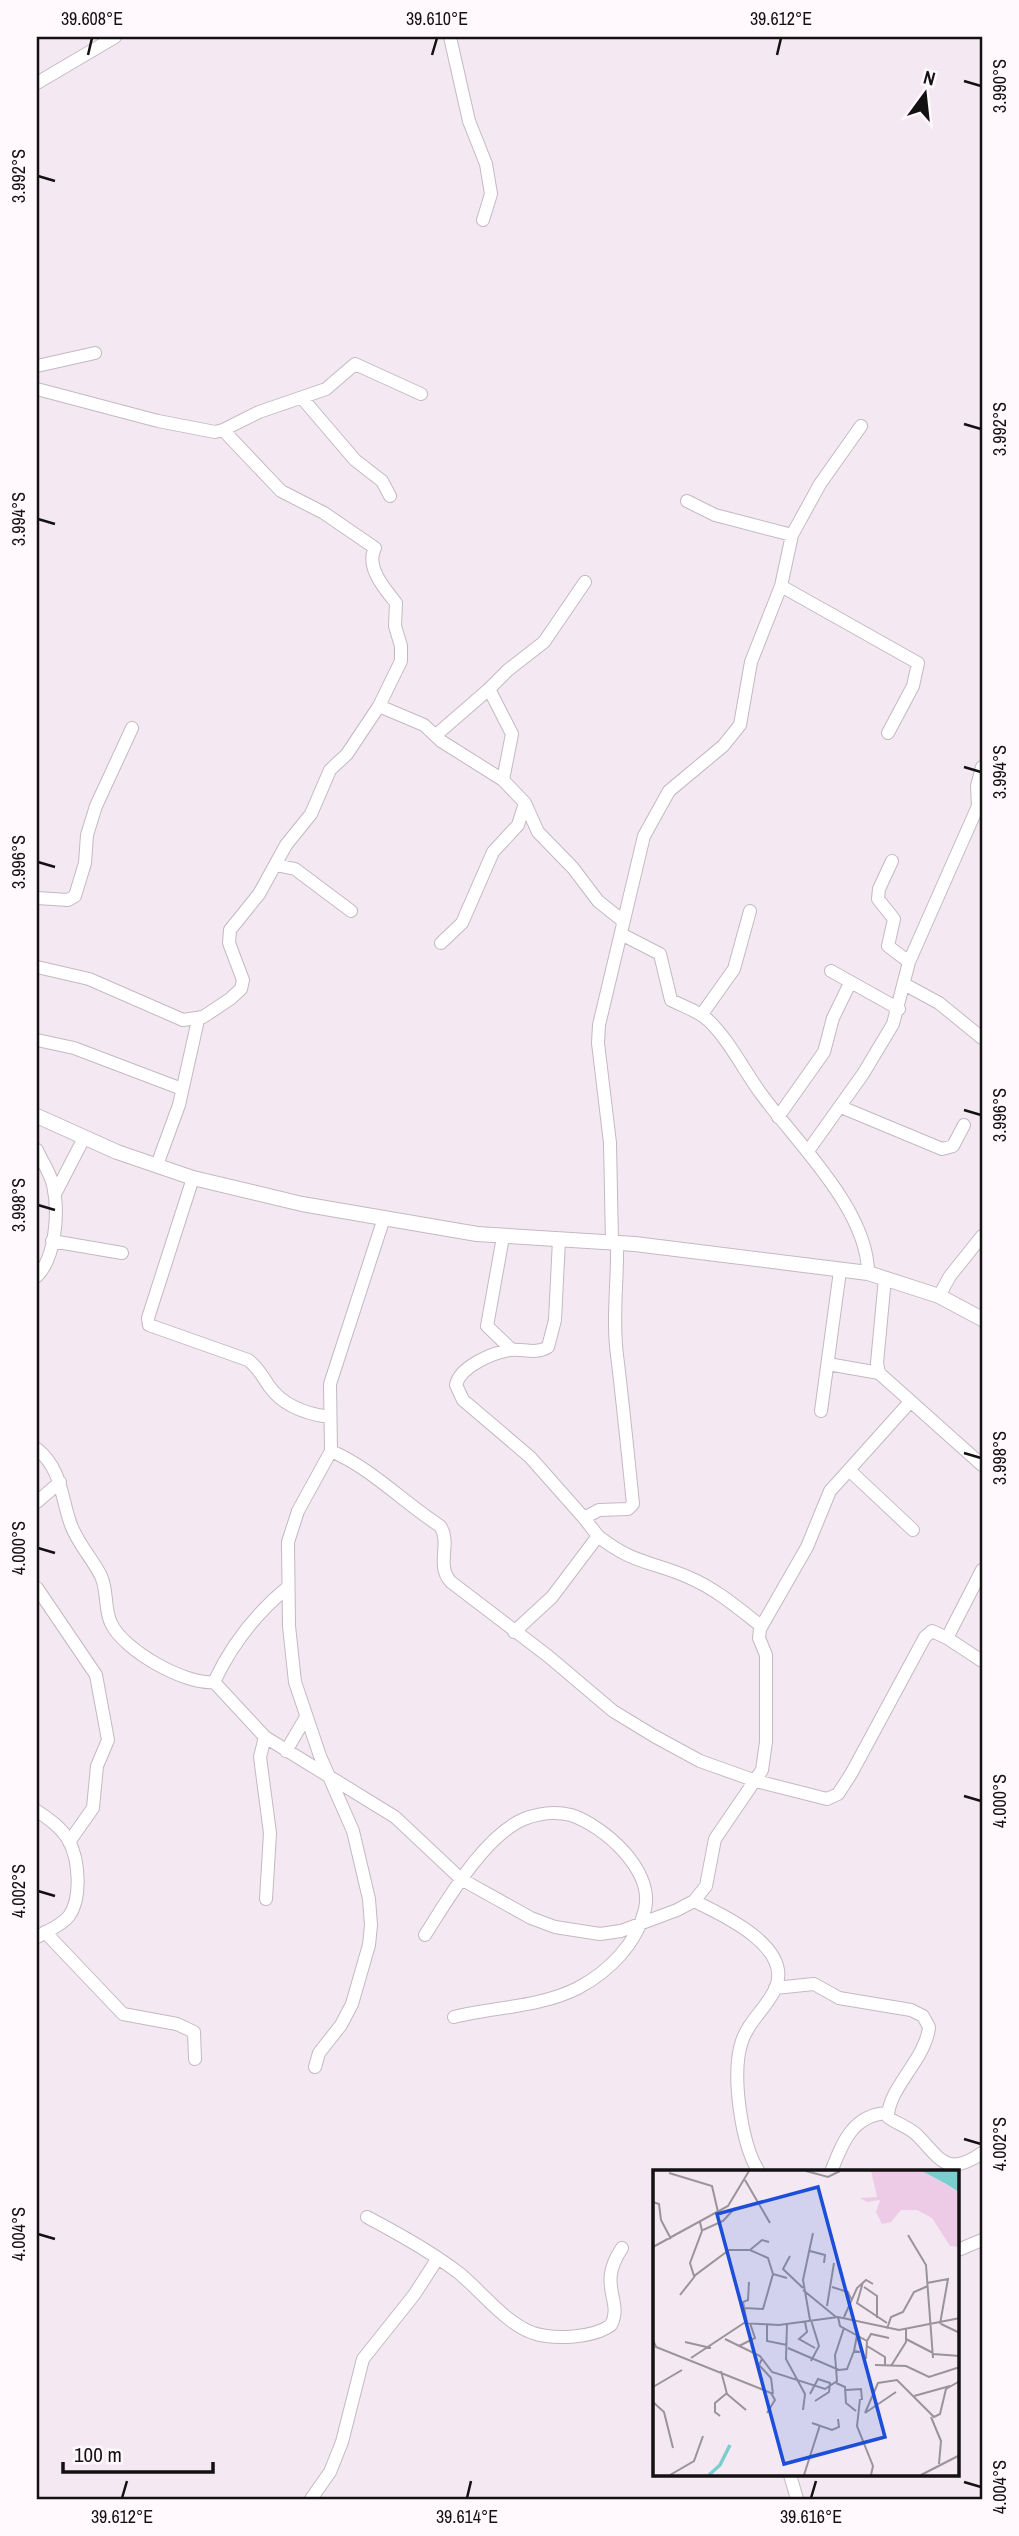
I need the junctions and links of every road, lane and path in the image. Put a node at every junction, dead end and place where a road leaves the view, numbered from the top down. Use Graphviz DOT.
graph roads {
  1 [pos="115,37"];
  2 [pos="450,37"];
  3 [pos="37,83"];
  4 [pos="483,220"];
  5 [pos="95,353"];
  6 [pos="37,366"];
  7 [pos="37,389"];
  8 [pos="421,394"];
  9 [pos="302,398"];
  10 [pos="861,426"];
  11 [pos="223,430"];
  12 [pos="390,496"];
  13 [pos="687,501"];
  14 [pos="792,535"];
  15 [pos="585,582"];
  16 [pos="781,586"];
  17 [pos="489,689"];
  18 [pos="379,706"];
  19 [pos="132,728"];
  20 [pos="888,733"];
  21 [pos="436,735"];
  22 [pos="982,766"];
  23 [pos="503,780"];
  24 [pos="526,803"];
  25 [pos="518,825"];
  26 [pos="536,829"];
  27 [pos="892,861"];
  28 [pos="276,865"];
  29 [pos="37,898"];
  30 [pos="351,911"];
  31 [pos="750,911"];
  32 [pos="622,928"];
  33 [pos="441,943"];
  34 [pos="909,962"];
  35 [pos="37,967"];
  36 [pos="831,971"];
  37 [pos="850,983"];
  38 [pos="904,984"];
  39 [pos="899,1009"];
  40 [pos="702,1014"];
  41 [pos="198,1020"];
  42 [pos="982,1038"];
  43 [pos="37,1040"];
  44 [pos="182,1090"];
  45 [pos="841,1107"];
  46 [pos="37,1116"];
  47 [pos="778,1117"];
  48 [pos="964,1125"];
  49 [pos="84,1138"];
  50 [pos="37,1150"];
  51 [pos="808,1151"];
  52 [pos="157,1165"];
  53 [pos="193,1178"];
  54 [pos="55,1194"];
  55 [pos="384,1218"];
  56 [pos="982,1236"];
  57 [pos="503,1237"];
  58 [pos="559,1240"];
  59 [pos="52,1241"];
  60 [pos="614,1242"];
  61 [pos="122,1253"];
  62 [pos="840,1271"];
  63 [pos="868,1273"];
  64 [pos="37,1276"];
  65 [pos="886,1278"];
  66 [pos="939,1296"];
  67 [pos="982,1318"];
  68 [pos="512,1350"];
  69 [pos="828,1364"];
  70 [pos="879,1373"];
  71 [pos="909,1403"];
  72 [pos="821,1411"];
  73 [pos="329,1417"];
  74 [pos="37,1449"];
  75 [pos="331,1451"];
  76 [pos="982,1465"];
  77 [pos="849,1470"];
  78 [pos="60,1482"];
  79 [pos="37,1502"];
  80 [pos="584,1518"];
  81 [pos="913,1530"];
  82 [pos="598,1536"];
  83 [pos="982,1570"];
  84 [pos="288,1587"];
  85 [pos="37,1588"];
  86 [pos="761,1626"];
  87 [pos="514,1632"];
  88 [pos="947,1638"];
  89 [pos="982,1661"];
  90 [pos="214,1682"];
  91 [pos="306,1717"];
  92 [pos="265,1737"];
  93 [pos="286,1751"];
  94 [pos="329,1777"];
  95 [pos="756,1781"];
  96 [pos="37,1811"];
  97 [pos="69,1842"];
  98 [pos="461,1879"];
  99 [pos="266,1899"];
  100 [pos="694,1901"];
  101 [pos="638,1925"];
  102 [pos="41,1935"];
  103 [pos="425,1935"];
  104 [pos="775,1988"];
  105 [pos="454,2017"];
  106 [pos="195,2059"];
  107 [pos="315,2067"];
  108 [pos="887,2113"];
  109 [pos="982,2153"];
  110 [pos="946,2168"];
  111 [pos="758,2170"];
  112 [pos="832,2170"];
  113 [pos="368,2217"];
  114 [pos="982,2240"];
  115 [pos="622,2248"];
  116 [pos="960,2249"];
  117 [pos="438,2258"];
  118 [pos="790,2476"];
  119 [pos="311,2499"];
  120 [pos="797,2499"];
  1 -- 3 [label="street"];
  2 -- 4 [label="street"];
  5 -- 6 [label="street"];
  7 -- 11 [label="street"];
  8 -- 9 [label="street"];
  9 -- 11 [label="street"];
  9 -- 12 [label="street"];
  10 -- 14 [label="street"];
  11 -- 18 [label="street"];
  13 -- 14 [label="street"];
  14 -- 16 [label="street"];
  15 -- 17 [label="street"];
  16 -- 20 [label="street"];
  16 -- 32 [label="street"];
  17 -- 21 [label="street"];
  17 -- 23 [label="street"];
  18 -- 21 [label="street"];
  18 -- 28 [label="street"];
  19 -- 29 [label="street"];
  21 -- 23 [label="street"];
  22 -- 34 [label="street"];
  23 -- 24 [label="street"];
  24 -- 25 [label="street"];
  24 -- 26 [label="street"];
  25 -- 26 [label="street"];
  25 -- 33 [label="street"];
  26 -- 32 [label="street"];
  27 -- 34 [label="street"];
  28 -- 30 [label="street"];
  28 -- 41 [label="street"];
  31 -- 40 [label="street"];
  32 -- 40 [label="street"];
  32 -- 60 [label="street"];
  34 -- 38 [label="street"];
  35 -- 41 [label="street"];
  36 -- 37 [label="street"];
  37 -- 39 [label="street"];
  37 -- 47 [label="street"];
  38 -- 39 [label="street"];
  38 -- 42 [label="street"];
  39 -- 45 [label="street"];
  40 -- 47 [label="street"];
  41 -- 44 [label="street"];
  43 -- 44 [label="street"];
  44 -- 52 [label="street"];
  45 -- 48 [label="street"];
  45 -- 51 [label="street"];
  46 -- 49 [label="street"];
  47 -- 51 [label="street"];
  49 -- 52 [label="street"];
  49 -- 54 [label="street"];
  50 -- 54 [label="street"];
  51 -- 63 [label="street"];
  52 -- 53 [label="street"];
  53 -- 55 [label="street"];
  53 -- 73 [label="street"];
  54 -- 59 [label="street"];
  55 -- 57 [label="street"];
  55 -- 73 [label="street"];
  56 -- 66 [label="street"];
  57 -- 58 [label="street"];
  57 -- 68 [label="street"];
  58 -- 60 [label="street"];
  58 -- 68 [label="street"];
  59 -- 61 [label="street"];
  59 -- 64 [label="street"];
  60 -- 62 [label="street"];
  60 -- 80 [label="street"];
  62 -- 63 [label="street"];
  62 -- 69 [label="street"];
  63 -- 65 [label="street"];
  65 -- 66 [label="street"];
  65 -- 70 [label="street"];
  66 -- 67 [label="street"];
  68 -- 80 [label="street"];
  69 -- 70 [label="street"];
  69 -- 72 [label="street"];
  70 -- 71 [label="street"];
  71 -- 76 [label="street"];
  71 -- 77 [label="street"];
  73 -- 75 [label="street"];
  74 -- 78 [label="street"];
  75 -- 84 [label="street"];
  75 -- 87 [label="street"];
  77 -- 81 [label="street"];
  77 -- 86 [label="street"];
  78 -- 79 [label="street"];
  78 -- 90 [label="street"];
  80 -- 82 [label="street"];
  82 -- 86 [label="street"];
  82 -- 87 [label="street"];
  83 -- 88 [label="street"];
  84 -- 90 [label="street"];
  84 -- 91 [label="street"];
  85 -- 97 [label="street"];
  86 -- 95 [label="street"];
  87 -- 95 [label="street"];
  88 -- 89 [label="street"];
  88 -- 95 [label="street"];
  90 -- 92 [label="street"];
  91 -- 93 [label="street"];
  91 -- 94 [label="street"];
  92 -- 93 [label="street"];
  92 -- 99 [label="street"];
  93 -- 94 [label="street"];
  94 -- 98 [label="street"];
  94 -- 107 [label="street"];
  95 -- 100 [label="street"];
  96 -- 97 [label="street"];
  97 -- 102 [label="street"];
  98 -- 101 [label="street"];
  98 -- 101 [label="street"];
  98 -- 103 [label="street"];
  100 -- 101 [label="street"];
  100 -- 104 [label="street"];
  101 -- 105 [label="street"];
  102 -- 106 [label="street"];
  104 -- 108 [label="street"];
  104 -- 111 [label="street"];
  108 -- 110 [label="street"];
  108 -- 112 [label="street"];
  109 -- 110 [label="street"];
  113 -- 117 [label="street"];
  114 -- 116 [label="street"];
  115 -- 117 [label="street"];
  117 -- 119 [label="street"];
  118 -- 120 [label="street"];
}
